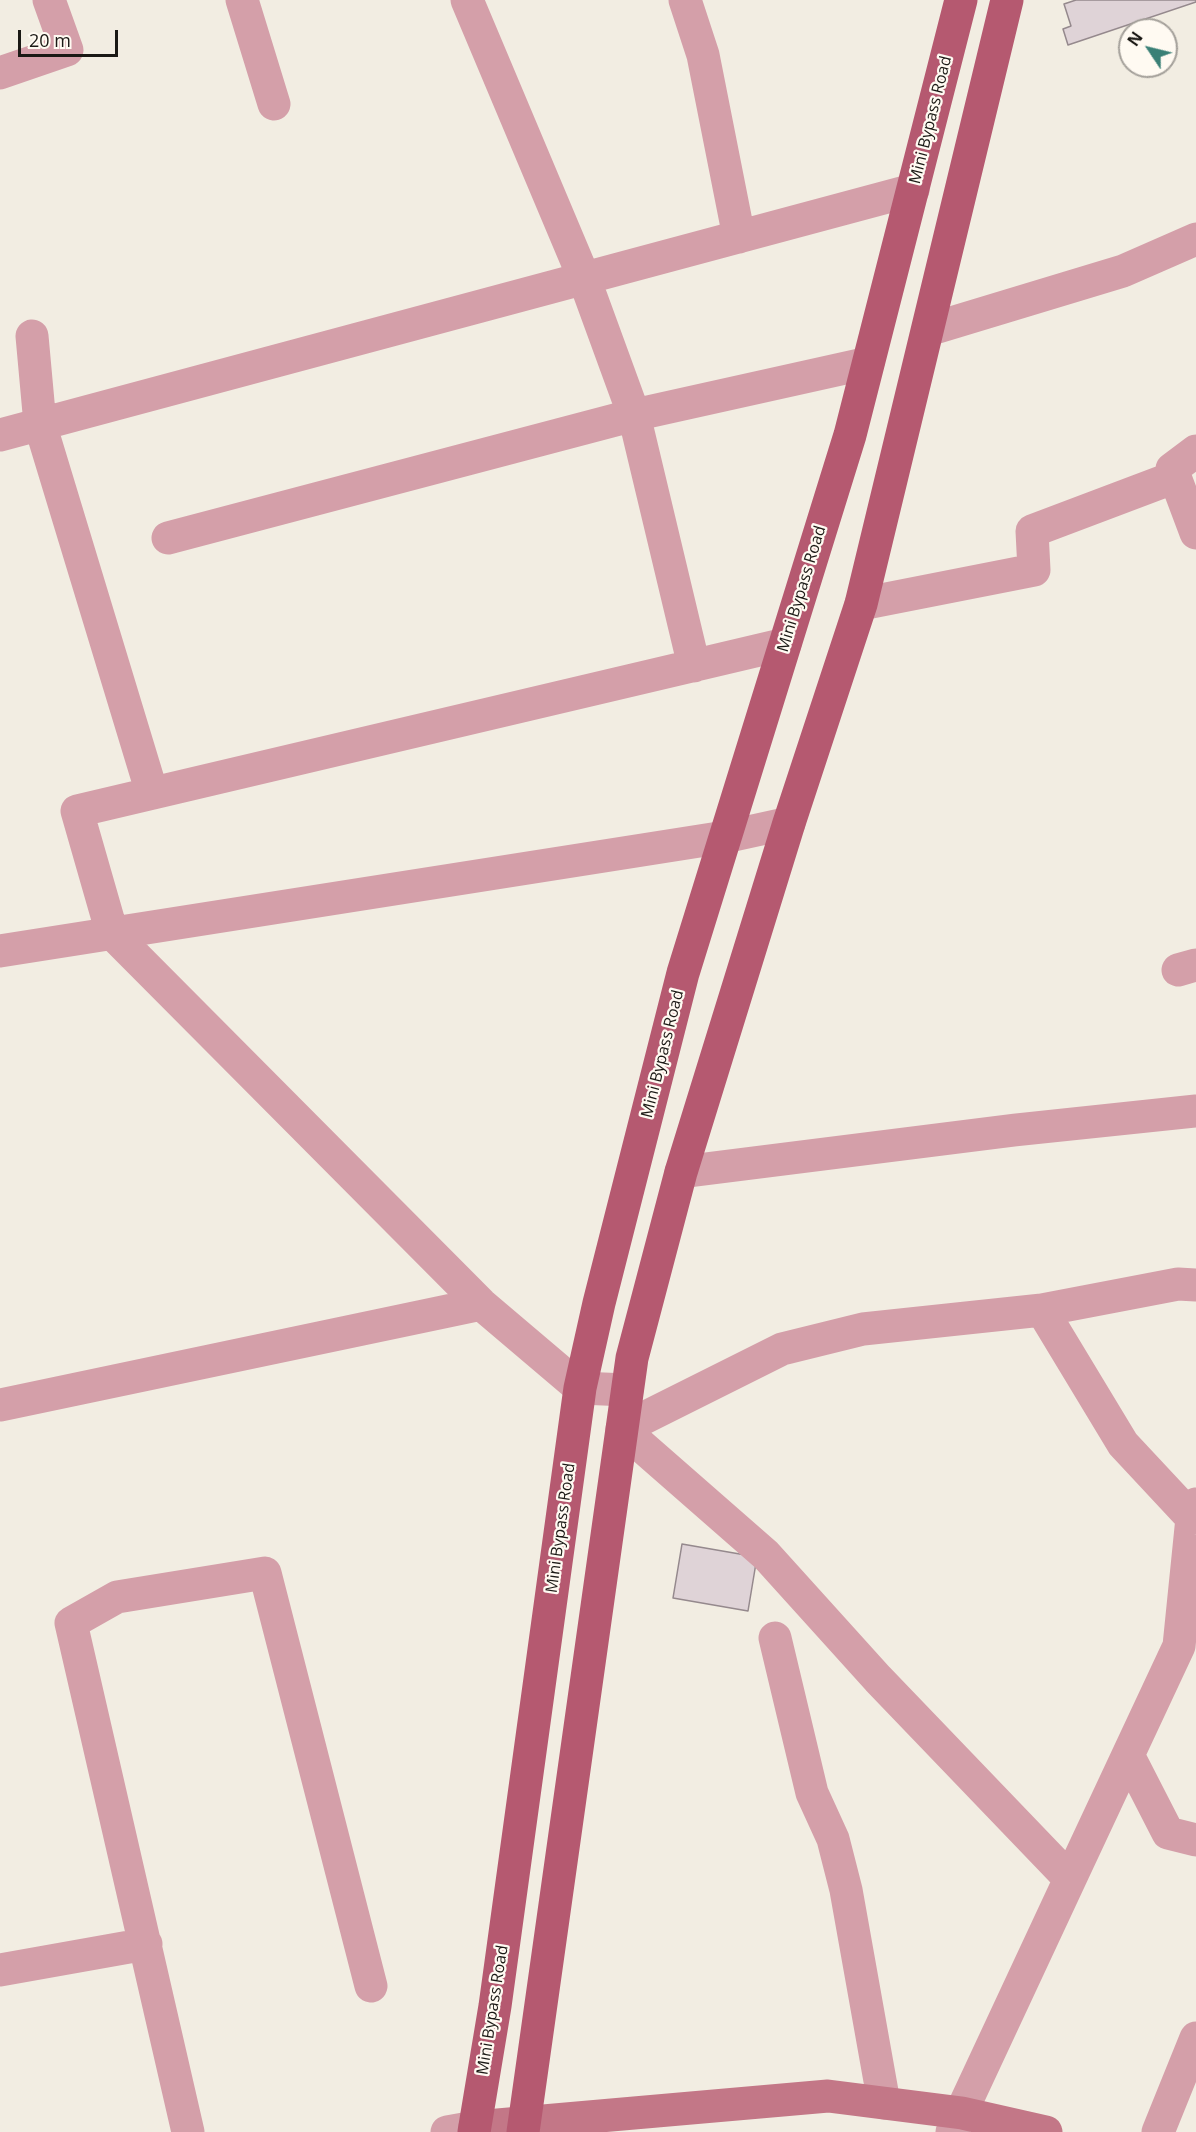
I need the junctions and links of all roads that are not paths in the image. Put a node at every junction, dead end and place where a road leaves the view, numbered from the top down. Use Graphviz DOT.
graph roads {
  1 [pos="49,0"];
  2 [pos="242,0"];
  3 [pos="467,0"];
  4 [pos="685,0"];
  5 [pos="961,0"];
  6 [pos="1007,0"];
  7 [pos="0,73"];
  8 [pos="274,104"];
  9 [pos="913,190"];
  10 [pos="739,237"];
  11 [pos="1196,239"];
  12 [pos="584,278"];
  13 [pos="928,330"];
  14 [pos="32,336"];
  15 [pos="868,363"];
  16 [pos="634,415"];
  17 [pos="40,424"];
  18 [pos="0,435"];
  19 [pos="1196,451"];
  20 [pos="1175,477"];
  21 [pos="1196,532"];
  22 [pos="168,538"];
  23 [pos="861,604"];
  24 [pos="785,644"];
  25 [pos="694,666"];
  26 [pos="152,794"];
  27 [pos="789,823"];
  28 [pos="725,837"];
  29 [pos="112,933"];
  30 [pos="0,951"];
  31 [pos="1196,1111"];
  32 [pos="681,1172"];
  33 [pos="1196,1285"];
  34 [pos="481,1304"];
  35 [pos="1042,1310"];
  36 [pos="580,1388"];
  37 [pos="627,1390"];
  38 [pos="0,1405"];
  39 [pos="622,1429"];
  40 [pos="1194,1511"];
  41 [pos="775,1638"];
  42 [pos="1128,1755"];
  43 [pos="1196,1840"];
  44 [pos="1070,1879"];
  45 [pos="146,1944"];
  46 [pos="0,1970"];
  47 [pos="371,1986"];
  48 [pos="1196,2038"];
  49 [pos="884,2103"];
  50 [pos="957,2123"];
  51 [pos="524,2127"];
  52 [pos="465,2130"];
  53 [pos="188,2132"];
  54 [pos="1046,2132"];
  55 [pos="1158,2132"];
  1 -- 7 [label="street"];
  2 -- 8 [label="street"];
  3 -- 12 [label="street"];
  4 -- 10 [label="street"];
  5 -- 9 [label="main road, Mini Bypass Road"];
  6 -- 13 [label="main road"];
  9 -- 10 [label="street"];
  9 -- 15 [label="main road, Mini Bypass Road"];
  10 -- 12 [label="street"];
  11 -- 13 [label="street"];
  12 -- 16 [label="street"];
  12 -- 17 [label="street"];
  13 -- 23 [label="main road"];
  14 -- 17 [label="street"];
  15 -- 16 [label="street"];
  15 -- 24 [label="main road, Mini Bypass Road"];
  16 -- 22 [label="street"];
  16 -- 25 [label="street"];
  17 -- 18 [label="street"];
  17 -- 26 [label="street"];
  19 -- 20 [label="street"];
  20 -- 21 [label="street"];
  20 -- 23 [label="street"];
  23 -- 27 [label="main road"];
  24 -- 25 [label="street"];
  24 -- 28 [label="main road, Mini Bypass Road"];
  25 -- 26 [label="street"];
  26 -- 29 [label="street"];
  27 -- 28 [label="street"];
  27 -- 32 [label="main road"];
  28 -- 29 [label="street"];
  28 -- 36 [label="main road, Mini Bypass Road"];
  29 -- 30 [label="street"];
  29 -- 34 [label="street"];
  31 -- 32 [label="street"];
  32 -- 37 [label="main road"];
  33 -- 35 [label="street"];
  34 -- 36 [label="street"];
  34 -- 38 [label="street"];
  35 -- 39 [label="street"];
  35 -- 40 [label="street"];
  36 -- 37 [label="street"];
  36 -- 52 [label="main road, Mini Bypass Road"];
  37 -- 39 [label="main road"];
  39 -- 44 [label="street"];
  39 -- 51 [label="main road"];
  40 -- 42 [label="street"];
  41 -- 49 [label="street"];
  42 -- 43 [label="street"];
  42 -- 44 [label="street"];
  44 -- 50 [label="street"];
  45 -- 46 [label="street"];
  45 -- 47 [label="street"];
  45 -- 53 [label="street"];
  48 -- 55 [label="street"];
  49 -- 50 [label="main road"];
  49 -- 51 [label="main road"];
  50 -- 54 [label="main road"];
  51 -- 52 [label="main road"];
}
